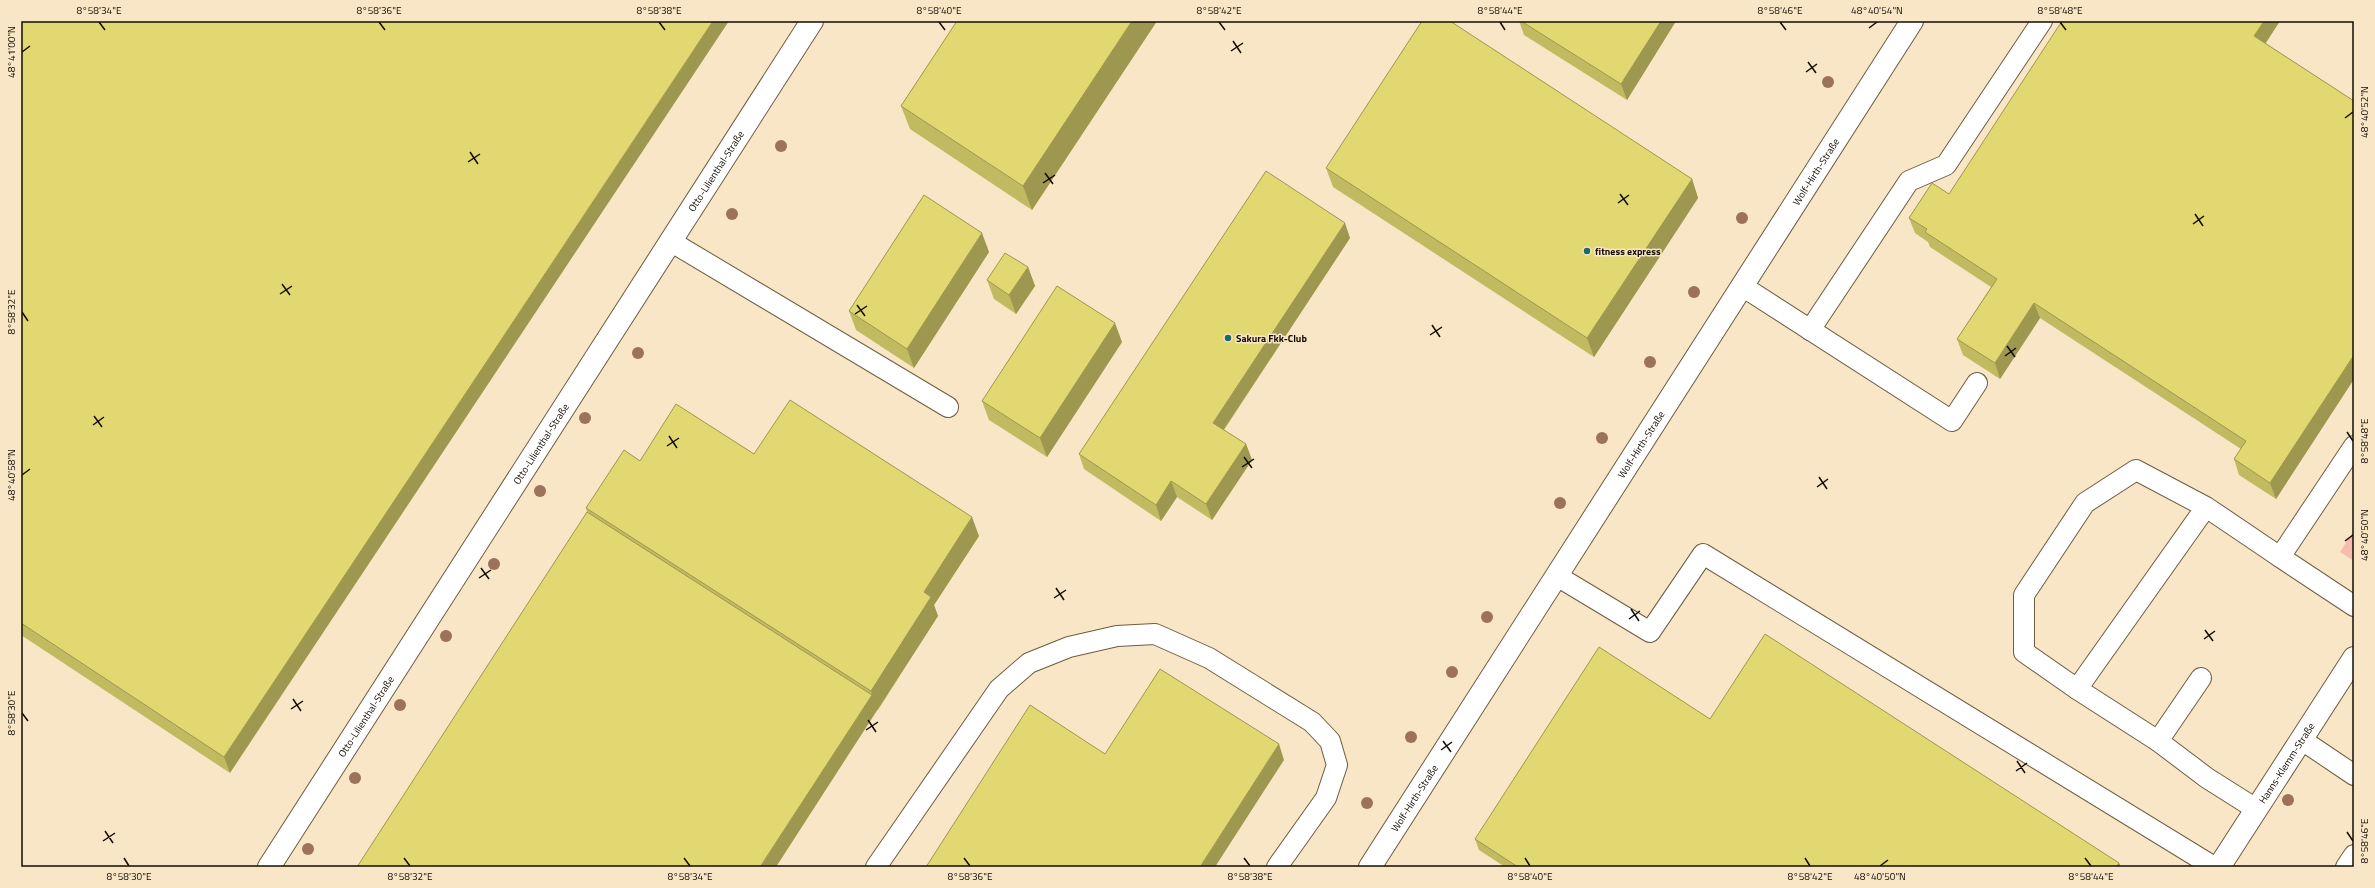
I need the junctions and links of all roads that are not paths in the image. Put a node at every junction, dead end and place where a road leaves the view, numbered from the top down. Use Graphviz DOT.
graph roads {
  1 [pos="812,21"];
  2 [pos="1912,21"];
  3 [pos="2042,21"];
  4 [pos="670,241"];
  5 [pos="1742,286"];
  6 [pos="1810,330"];
  7 [pos="1977,383"];
  8 [pos="948,407"];
  9 [pos="2354,446"];
  10 [pos="2206,508"];
  11 [pos="2280,557"];
  12 [pos="1557,576"];
  13 [pos="2354,606"];
  14 [pos="2354,658"];
  15 [pos="2201,678"];
  16 [pos="2077,689"];
  17 [pos="2302,740"];
  18 [pos="2158,741"];
  19 [pos="2354,774"];
  20 [pos="2256,809"];
  21 [pos="2354,855"];
  22 [pos="269,867"];
  23 [pos="876,867"];
  24 [pos="1277,867"];
  25 [pos="1370,867"];
  26 [pos="2214,867"];
  27 [pos="2219,867"];
  28 [pos="2346,867"];
  1 -- 4 [label="street, Otto-Lilienthal-Straße"];
  2 -- 5 [label="street, Wolf-Hirth-Straße"];
  3 -- 6 [label="lane"];
  4 -- 8 [label="lane"];
  4 -- 22 [label="street, Otto-Lilienthal-Straße"];
  5 -- 6 [label="lane"];
  5 -- 12 [label="street, Wolf-Hirth-Straße"];
  6 -- 7 [label="lane"];
  9 -- 11 [label="lane"];
  10 -- 11 [label="lane"];
  10 -- 16 [label="lane"];
  10 -- 16 [label="lane"];
  11 -- 13 [label="lane"];
  12 -- 25 [label="street, Wolf-Hirth-Straße"];
  12 -- 26 [label="lane"];
  14 -- 17 [label="street, Hanns-Klemm-Straße"];
  15 -- 18 [label="lane"];
  16 -- 18 [label="lane"];
  17 -- 19 [label="lane"];
  17 -- 20 [label="street, Hanns-Klemm-Straße"];
  18 -- 20 [label="lane"];
  20 -- 27 [label="street, Hanns-Klemm-Straße"];
  21 -- 28 [label="lane"];
  23 -- 24 [label="lane"];
}
